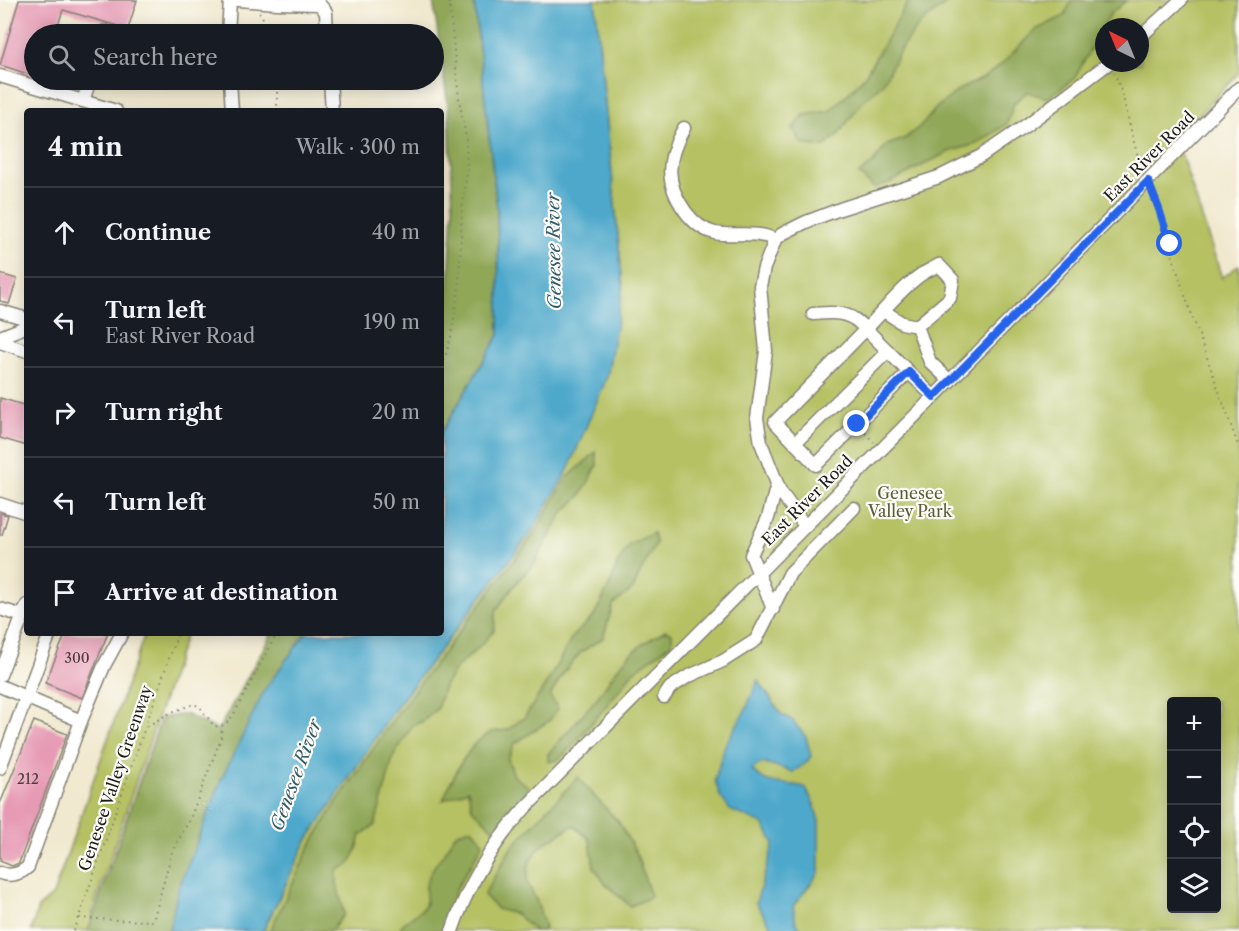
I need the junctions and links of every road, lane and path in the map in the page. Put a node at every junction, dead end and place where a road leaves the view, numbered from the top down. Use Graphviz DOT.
graph roads {
  1 [pos="230,0"];
  2 [pos="238,0"];
  3 [pos="449,0"];
  4 [pos="1181,0"];
  5 [pos="254,1"];
  6 [pos="229,24"];
  7 [pos="266,24"];
  8 [pos="327,24"];
  9 [pos="1149,29"];
  10 [pos="1097,72"];
  11 [pos="1114,72"];
  12 [pos="0,76"];
  13 [pos="24,83"];
  14 [pos="1239,88"];
  15 [pos="46,90"];
  16 [pos="87,90"];
  17 [pos="231,90"];
  18 [pos="277,90"];
  19 [pos="331,90"];
  20 [pos="83,101"];
  21 [pos="106,108"];
  22 [pos="232,108"];
  23 [pos="277,108"];
  24 [pos="332,108"];
  25 [pos="684,128"];
  26 [pos="1148,181"];
  27 [pos="775,240"];
  28 [pos="0,311"];
  29 [pos="884,311"];
  30 [pos="813,314"];
  31 [pos="24,318"];
  32 [pos="917,326"];
  33 [pos="24,327"];
  34 [pos="866,329"];
  35 [pos="0,337"];
  36 [pos="0,342"];
  37 [pos="24,350"];
  38 [pos="888,351"];
  39 [pos="444,361"];
  40 [pos="909,372"];
  41 [pos="950,381"];
  42 [pos="934,397"];
  43 [pos="867,435"];
  44 [pos="795,443"];
  45 [pos="876,444"];
  46 [pos="1239,448"];
  47 [pos="777,484"];
  48 [pos="0,504"];
  49 [pos="854,508"];
  50 [pos="24,512"];
  51 [pos="805,526"];
  52 [pos="757,574"];
  53 [pos="0,609"];
  54 [pos="773,609"];
  55 [pos="24,611"];
  56 [pos="24,614"];
  57 [pos="49,636"];
  58 [pos="120,636"];
  59 [pos="177,636"];
  60 [pos="275,636"];
  61 [pos="0,675"];
  62 [pos="0,686"];
  63 [pos="26,697"];
  64 [pos="664,697"];
  65 [pos="81,722"];
  66 [pos="147,726"];
  67 [pos="222,726"];
  68 [pos="0,768"];
  69 [pos="0,873"];
  70 [pos="78,918"];
  71 [pos="74,931"];
  72 [pos="452,931"];
  1 -- 6 [label="street"];
  2 -- 5 [label="street"];
  3 -- 39 [label="path"];
  4 -- 9 [label="street"];
  5 -- 7 [label="path"];
  5 -- 8 [label="street"];
  10 -- 27 [label="street"];
  11 -- 26 [label="path"];
  12 -- 13 [label="street"];
  14 -- 26 [label="street, East River Road"];
  15 -- 20 [label="street"];
  16 -- 20 [label="street"];
  17 -- 22 [label="street"];
  18 -- 23 [label="path"];
  19 -- 24 [label="street"];
  20 -- 21 [label="street"];
  25 -- 27 [label="street"];
  26 -- 41 [label="street, East River Road"];
  26 -- 46 [label="path"];
  27 -- 47 [label="street"];
  28 -- 31 [label="street"];
  29 -- 32 [label="street"];
  29 -- 32 [label="street"];
  29 -- 34 [label="street"];
  30 -- 34 [label="street"];
  32 -- 41 [label="street"];
  33 -- 35 [label="street"];
  34 -- 38 [label="street"];
  34 -- 44 [label="street"];
  36 -- 37 [label="street"];
  38 -- 40 [label="street"];
  38 -- 44 [label="street"];
  40 -- 42 [label="street"];
  40 -- 44 [label="street"];
  41 -- 42 [label="street, East River Road"];
  42 -- 51 [label="street, East River Road"];
  43 -- 45 [label="path"];
  47 -- 51 [label="street"];
  47 -- 52 [label="street"];
  48 -- 50 [label="street"];
  49 -- 54 [label="street"];
  51 -- 52 [label="street, East River Road"];
  52 -- 54 [label="street"];
  52 -- 72 [label="street, East River Road"];
  53 -- 55 [label="street"];
  54 -- 64 [label="street"];
  56 -- 61 [label="street"];
  57 -- 63 [label="street"];
  58 -- 65 [label="street"];
  59 -- 66 [label="path, Genesee Valley Greenway"];
  60 -- 67 [label="path"];
  62 -- 63 [label="street"];
  63 -- 65 [label="street"];
  63 -- 68 [label="street"];
  65 -- 69 [label="street"];
  66 -- 67 [label="path"];
  66 -- 70 [label="path, Genesee Valley Greenway"];
  67 -- 70 [label="path"];
  70 -- 71 [label="path, Genesee Valley Greenway"];
}
